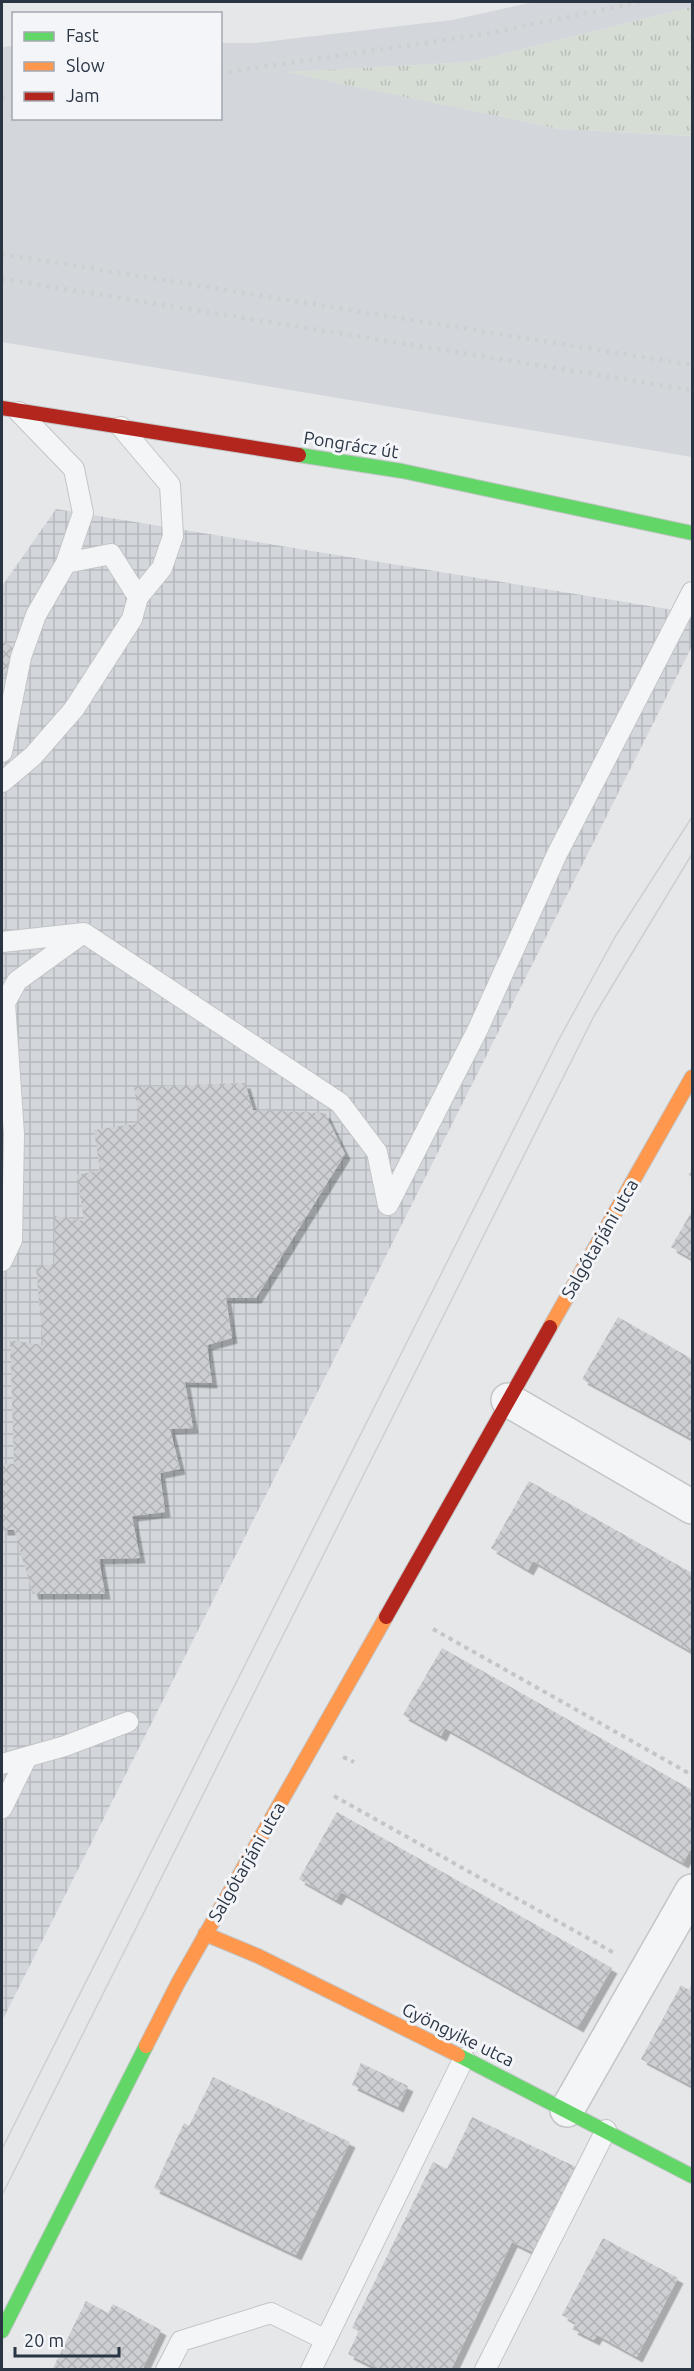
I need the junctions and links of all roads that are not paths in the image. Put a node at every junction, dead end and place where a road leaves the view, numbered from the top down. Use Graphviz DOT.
graph roads {
  1 [pos="9,409"];
  2 [pos="121,427"];
  3 [pos="693,533"];
  4 [pos="66,563"];
  5 [pos="693,592"];
  6 [pos="138,597"];
  7 [pos="2,752"];
  8 [pos="2,782"];
  9 [pos="84,933"];
  10 [pos="2,942"];
  11 [pos="693,1077"];
  12 [pos="2,1262"];
  13 [pos="508,1400"];
  14 [pos="693,1507"];
  15 [pos="128,1722"];
  16 [pos="27,1757"];
  17 [pos="2,1764"];
  18 [pos="4,1803"];
  19 [pos="693,1891"];
  20 [pos="205,1934"];
  21 [pos="464,2058"];
  22 [pos="567,2110"];
  23 [pos="606,2130"];
  24 [pos="693,2176"];
  25 [pos="2,2331"];
  26 [pos="326,2340"];
  27 [pos="166,2370"];
  28 [pos="310,2370"];
  29 [pos="485,2370"];
  1 -- 2 [label="street, Pongrácz út"];
  1 -- 4 [label="lane"];
  2 -- 3 [label="street, Pongrácz út"];
  2 -- 6 [label="lane"];
  4 -- 6 [label="lane"];
  4 -- 7 [label="lane"];
  5 -- 9 [label="lane"];
  6 -- 8 [label="lane"];
  9 -- 10 [label="lane"];
  9 -- 12 [label="lane"];
  11 -- 13 [label="street, Salgótarjáni utca"];
  13 -- 14 [label="street"];
  13 -- 20 [label="street, Salgótarjáni utca"];
  15 -- 16 [label="lane"];
  16 -- 17 [label="lane"];
  16 -- 18 [label="lane"];
  19 -- 22 [label="street"];
  20 -- 21 [label="street, Gyöngyike utca"];
  20 -- 25 [label="street, Salgótarjáni utca"];
  21 -- 22 [label="street, Gyöngyike utca"];
  21 -- 26 [label="lane"];
  22 -- 23 [label="street, Gyöngyike utca"];
  23 -- 24 [label="street, Gyöngyike utca"];
  23 -- 29 [label="lane"];
  26 -- 27 [label="lane"];
  26 -- 28 [label="lane"];
}
